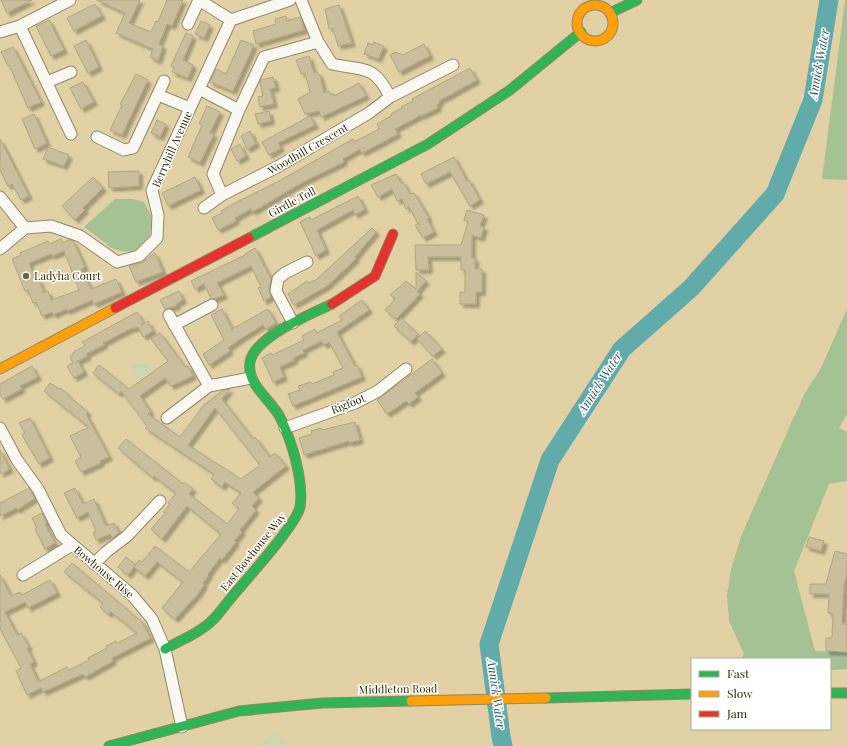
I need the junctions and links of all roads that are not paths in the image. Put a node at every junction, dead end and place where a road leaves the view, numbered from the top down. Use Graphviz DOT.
graph roads {
  1 [pos="70,0"];
  2 [pos="199,0"];
  3 [pos="290,0"];
  4 [pos="301,0"];
  5 [pos="637,0"];
  6 [pos="583,4"];
  7 [pos="610,13"];
  8 [pos="231,20"];
  9 [pos="188,24"];
  10 [pos="20,26"];
  11 [pos="0,32"];
  12 [pos="581,32"];
  13 [pos="318,42"];
  14 [pos="453,65"];
  15 [pos="71,72"];
  16 [pos="164,81"];
  17 [pos="47,82"];
  18 [pos="199,89"];
  19 [pos="158,95"];
  20 [pos="390,97"];
  21 [pos="190,108"];
  22 [pos="239,110"];
  23 [pos="71,134"];
  24 [pos="97,137"];
  25 [pos="222,195"];
  26 [pos="0,197"];
  27 [pos="204,208"];
  28 [pos="25,228"];
  29 [pos="393,234"];
  30 [pos="0,249"];
  31 [pos="307,262"];
  32 [pos="212,305"];
  33 [pos="293,323"];
  34 [pos="0,369"];
  35 [pos="406,370"];
  36 [pos="252,378"];
  37 [pos="208,386"];
  38 [pos="167,418"];
  39 [pos="0,428"];
  40 [pos="285,428"];
  41 [pos="160,501"];
  42 [pos="72,545"];
  43 [pos="94,564"];
  44 [pos="23,575"];
  45 [pos="165,649"];
  46 [pos="831,693"];
  47 [pos="847,693"];
  48 [pos="691,694"];
  49 [pos="182,728"];
  50 [pos="109,746"];
  1 -- 10 [label="street"];
  2 -- 8 [label="street"];
  2 -- 9 [label="street"];
  3 -- 8 [label="street"];
  4 -- 13 [label="street"];
  5 -- 7 [label="street"];
  6 -- 7 [label="street"];
  6 -- 12 [label="street"];
  7 -- 12 [label="street"];
  8 -- 18 [label="street, Berryhill Avenue"];
  10 -- 11 [label="street"];
  10 -- 17 [label="street"];
  12 -- 34 [label="street, Girdle Toll"];
  13 -- 20 [label="street"];
  13 -- 22 [label="street"];
  14 -- 20 [label="street, Woodhill Crescent"];
  15 -- 17 [label="street"];
  16 -- 19 [label="street"];
  17 -- 23 [label="street"];
  18 -- 21 [label="street, Berryhill Avenue"];
  18 -- 22 [label="street"];
  19 -- 21 [label="street"];
  19 -- 24 [label="street"];
  20 -- 25 [label="street, Woodhill Crescent"];
  21 -- 28 [label="street, Berryhill Avenue"];
  22 -- 25 [label="street"];
  25 -- 27 [label="street, Woodhill Crescent"];
  26 -- 28 [label="street"];
  28 -- 30 [label="street"];
  29 -- 33 [label="street"];
  31 -- 33 [label="street"];
  32 -- 37 [label="street"];
  33 -- 36 [label="street"];
  35 -- 40 [label="street, Rigfoot"];
  36 -- 37 [label="street"];
  36 -- 40 [label="street, East Bowhouse Way"];
  37 -- 38 [label="street"];
  39 -- 42 [label="street, Bowhouse Rise"];
  40 -- 45 [label="street, East Bowhouse Way"];
  41 -- 43 [label="street"];
  42 -- 43 [label="street, Bowhouse Rise"];
  42 -- 44 [label="street"];
  43 -- 45 [label="street, Bowhouse Rise"];
  45 -- 49 [label="street, Bowhouse Rise"];
  46 -- 47 [label="street"];
  48 -- 49 [label="street, Middleton Road"];
  49 -- 50 [label="street, Middleton Road"];
}
